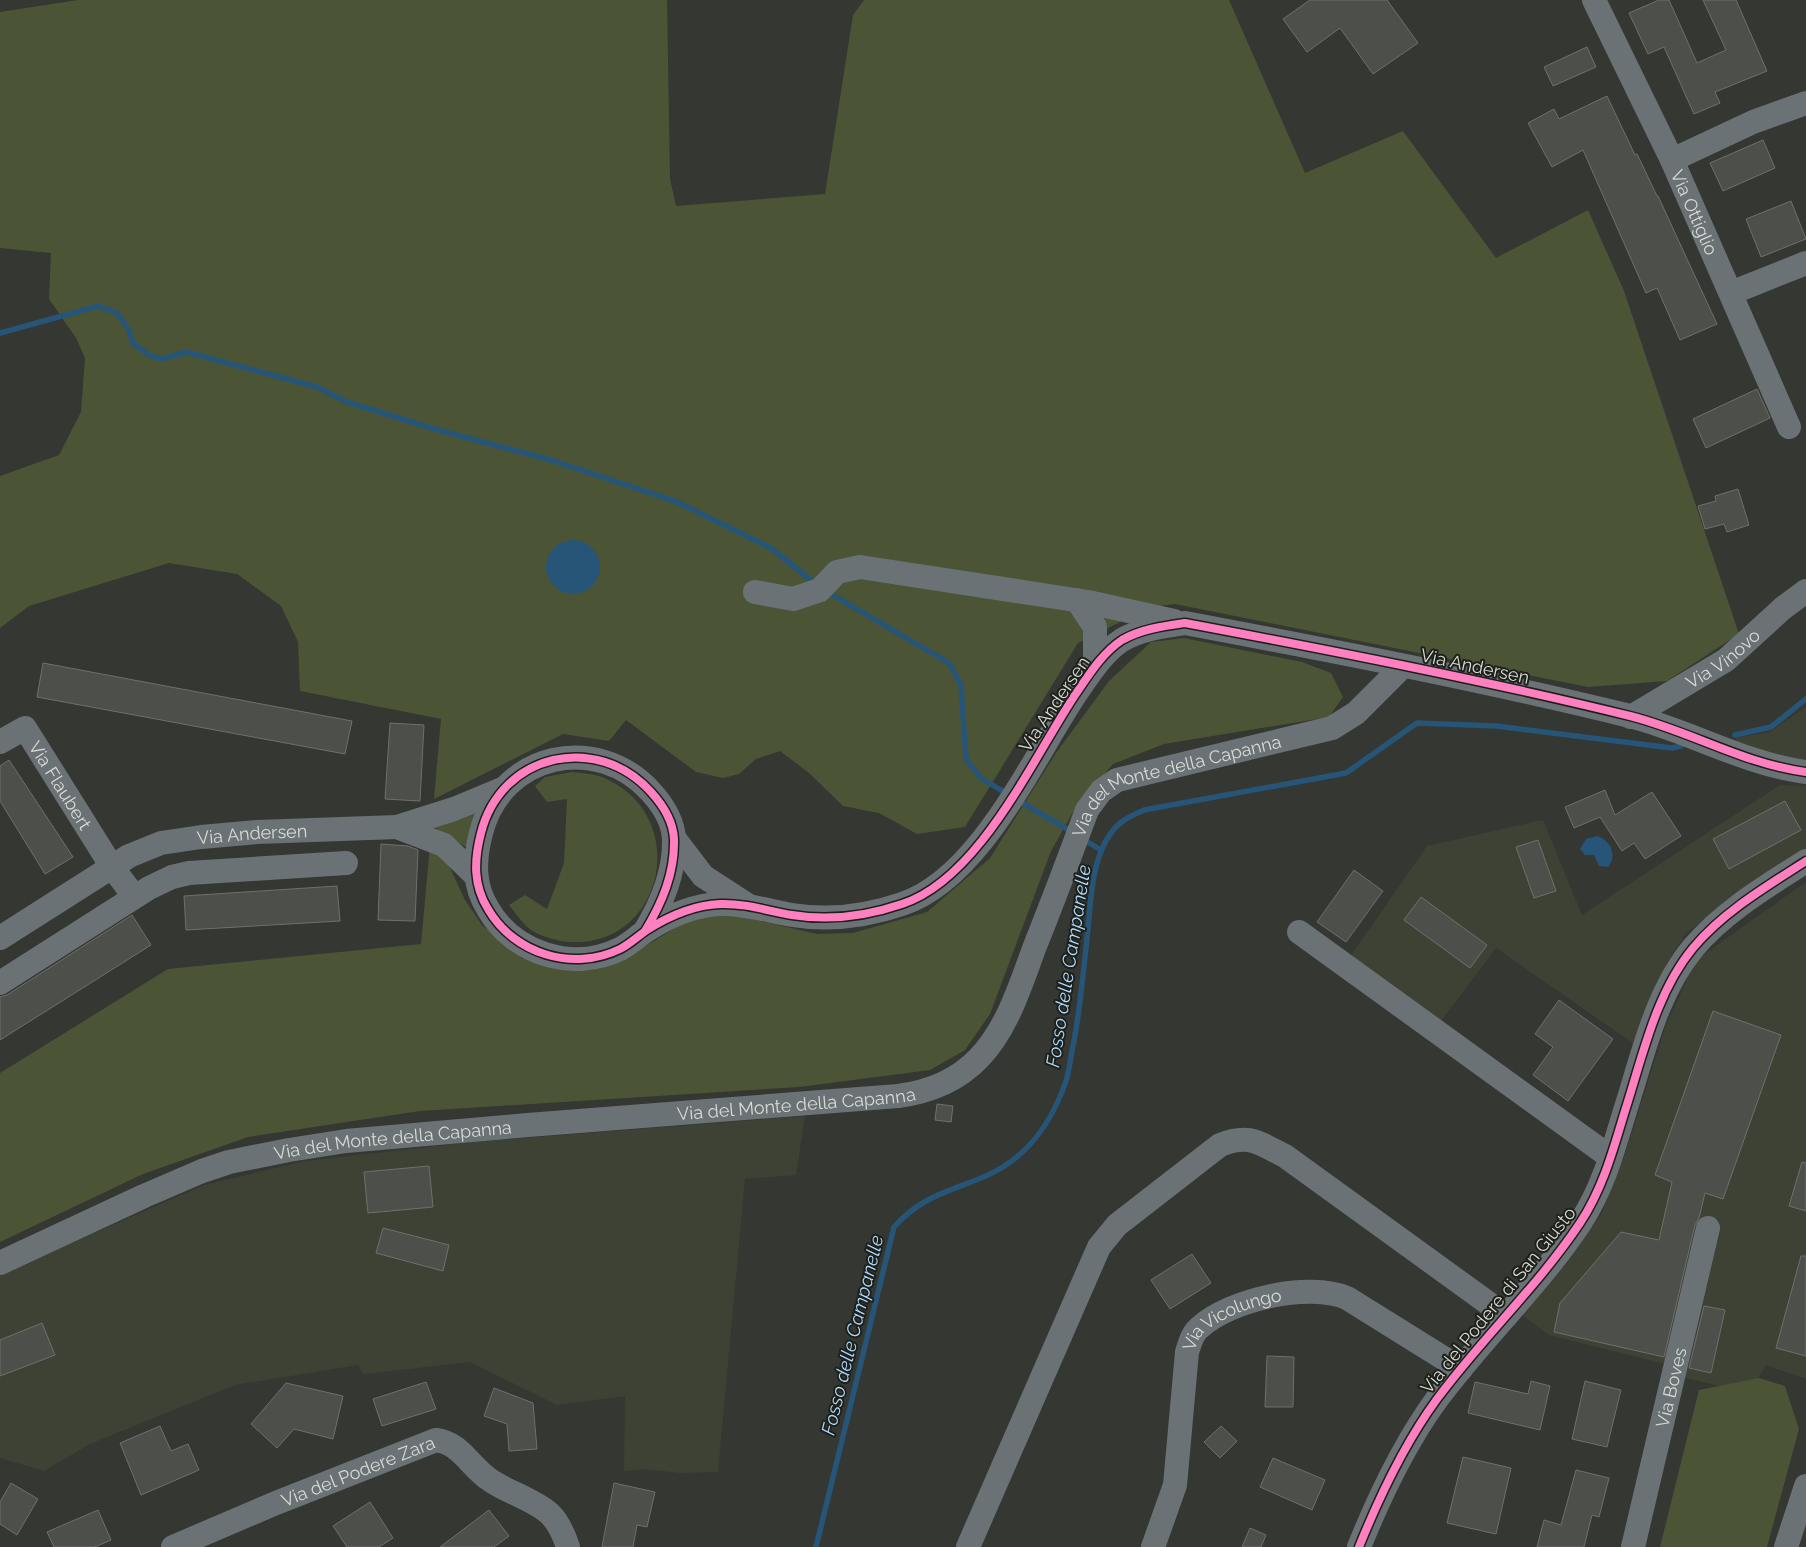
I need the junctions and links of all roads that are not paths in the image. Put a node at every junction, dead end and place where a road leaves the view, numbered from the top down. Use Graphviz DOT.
graph roads {
  1 [pos="1598,1"];
  2 [pos="1806,103"];
  3 [pos="1672,160"];
  4 [pos="1806,263"];
  5 [pos="1731,293"];
  6 [pos="1789,428"];
  7 [pos="1806,591"];
  8 [pos="755,592"];
  9 [pos="1077,600"];
  10 [pos="1185,623"];
  11 [pos="1095,666"];
  12 [pos="1402,667"];
  13 [pos="1631,717"];
  14 [pos="0,742"];
  15 [pos="1806,772"];
  16 [pos="502,789"];
  17 [pos="397,827"];
  18 [pos="674,838"];
  19 [pos="1806,861"];
  20 [pos="346,863"];
  21 [pos="112,866"];
  22 [pos="476,876"];
  23 [pos="134,896"];
  24 [pos="748,905"];
  25 [pos="645,932"];
  26 [pos="1299,932"];
  27 [pos="0,938"];
  28 [pos="0,983"];
  29 [pos="1610,1157"];
  30 [pos="1708,1228"];
  31 [pos="0,1263"];
  32 [pos="1506,1316"];
  33 [pos="1461,1368"];
  34 [pos="1806,1486"];
  35 [pos="174,1547"];
  36 [pos="568,1547"];
  37 [pos="968,1547"];
  38 [pos="1154,1547"];
  39 [pos="1359,1547"];
  40 [pos="1633,1547"];
  41 [pos="1786,1547"];
  1 -- 3 [label="street, Via Ottiglio"];
  2 -- 3 [label="street"];
  3 -- 5 [label="street, Via Ottiglio"];
  4 -- 5 [label="street"];
  5 -- 6 [label="street, Via Ottiglio"];
  7 -- 13 [label="street, Via Vinovo"];
  8 -- 9 [label="street"];
  9 -- 10 [label="street"];
  9 -- 11 [label="street"];
  10 -- 11 [label="street, Via Andersen"];
  10 -- 12 [label="street, Via Andersen"];
  11 -- 24 [label="street, Via Andersen"];
  12 -- 13 [label="street, Via Andersen"];
  12 -- 31 [label="street, Via del Monte della Capanna"];
  13 -- 15 [label="street, Via Andersen"];
  14 -- 21 [label="street, Via Flaubert"];
  16 -- 17 [label="street, Via Andersen"];
  16 -- 18 [label="street, Via Andersen"];
  16 -- 22 [label="street, Via Andersen"];
  17 -- 21 [label="street, Via Andersen"];
  17 -- 22 [label="street, Via Andersen"];
  18 -- 24 [label="street, Via Andersen"];
  18 -- 25 [label="street, Via Andersen"];
  19 -- 29 [label="street, Via del Podere di San Giusto"];
  20 -- 23 [label="street, Via Andersen"];
  21 -- 23 [label="street"];
  21 -- 27 [label="street, Via Andersen"];
  22 -- 25 [label="street, Via Andersen"];
  23 -- 28 [label="street, Via Andersen"];
  24 -- 25 [label="street, Via Andersen"];
  26 -- 29 [label="street"];
  29 -- 32 [label="street, Via del Podere di San Giusto"];
  30 -- 40 [label="street, Via Boves"];
  32 -- 33 [label="street, Via del Podere di San Giusto"];
  32 -- 37 [label="street"];
  33 -- 38 [label="street, Via Vicolungo"];
  33 -- 39 [label="street, Via del Podere di San Giusto"];
  34 -- 41 [label="street"];
  35 -- 36 [label="street, Via del Podere Zara"];
}
